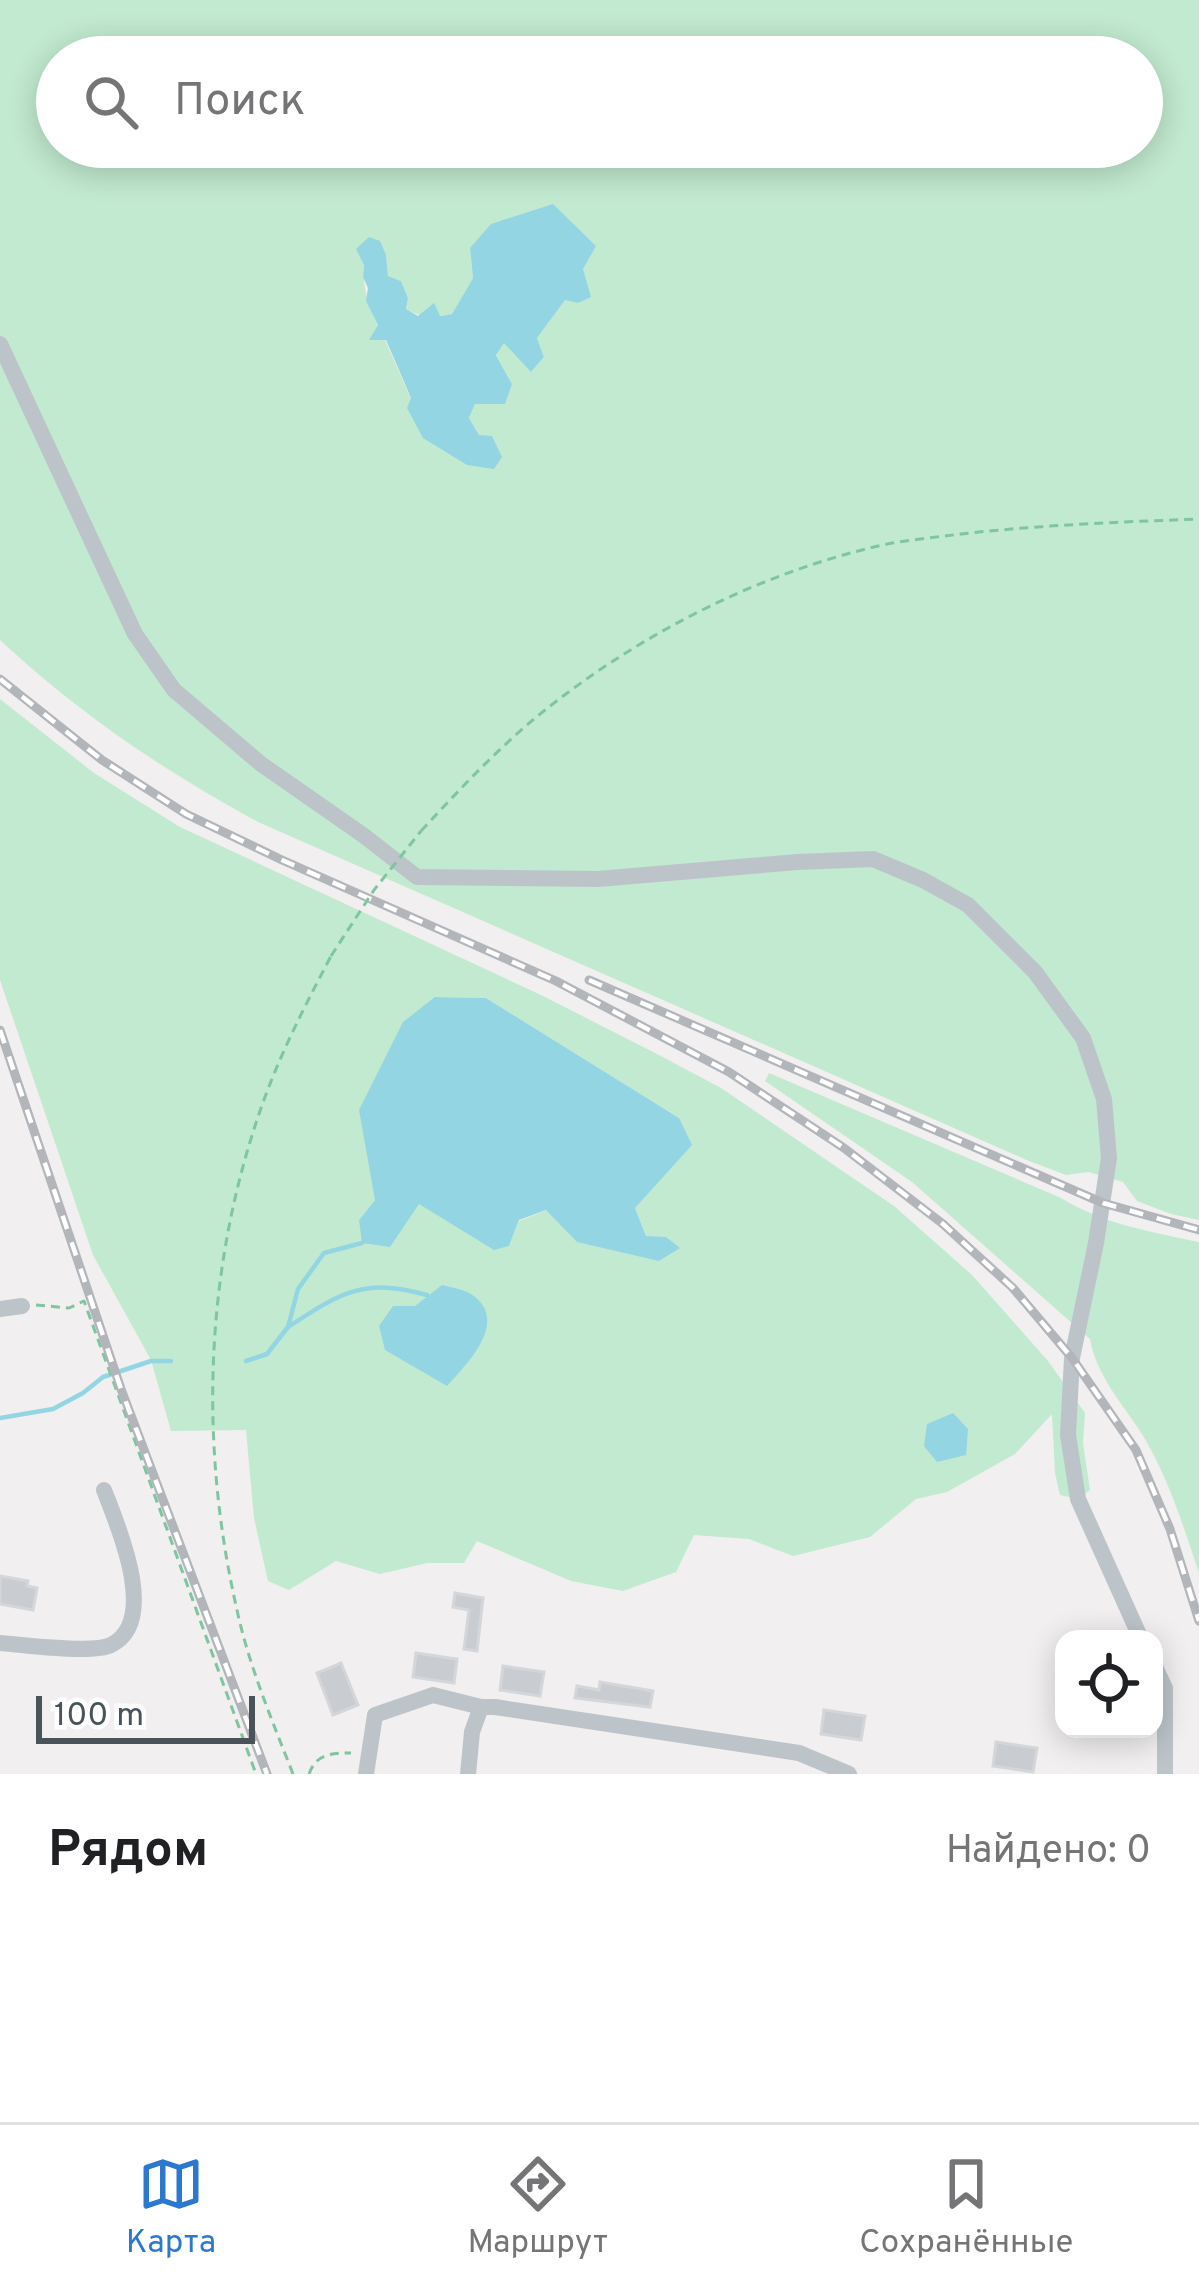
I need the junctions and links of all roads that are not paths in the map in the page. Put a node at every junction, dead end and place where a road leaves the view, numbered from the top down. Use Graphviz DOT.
graph roads {
  1 [pos="0,344"];
  2 [pos="22,1306"];
  3 [pos="0,1310"];
  4 [pos="104,1490"];
  5 [pos="1138,1630"];
  6 [pos="1,1643"];
  7 [pos="1163,1684"];
  8 [pos="482,1707"];
  9 [pos="366,1774"];
  10 [pos="468,1774"];
  11 [pos="849,1774"];
  12 [pos="1165,1774"];
  1 -- 5 [label="street"];
  2 -- 3 [label="street"];
  4 -- 6 [label="street"];
  7 -- 12 [label="street"];
  8 -- 9 [label="street"];
  8 -- 10 [label="street"];
  8 -- 11 [label="street"];
}
